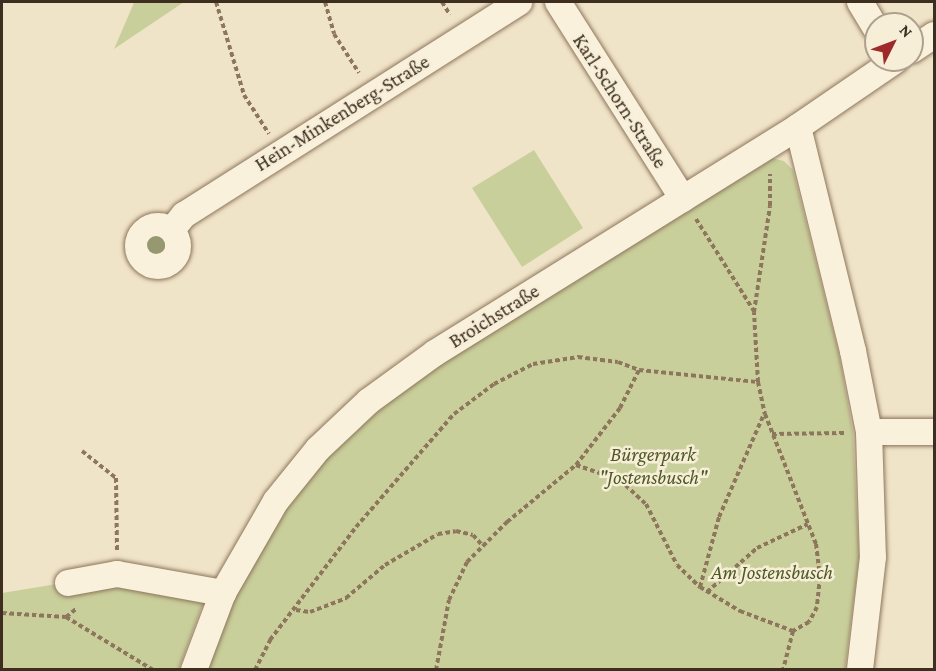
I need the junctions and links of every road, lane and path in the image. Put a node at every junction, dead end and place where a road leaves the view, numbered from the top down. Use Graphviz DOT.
graph roads {
  1 [pos="216,2"];
  2 [pos="325,2"];
  3 [pos="519,2"];
  4 [pos="558,2"];
  5 [pos="878,72"];
  6 [pos="373,94"];
  7 [pos="798,127"];
  8 [pos="280,152"];
  9 [pos="683,199"];
  10 [pos="770,206"];
  11 [pos="171,231"];
  12 [pos="754,312"];
  13 [pos="639,370"];
  14 [pos="758,382"];
  15 [pos="765,414"];
  16 [pos="869,432"];
  17 [pos="934,432"];
  18 [pos="772,434"];
  19 [pos="82,451"];
  20 [pos="576,465"];
  21 [pos="808,524"];
  22 [pos="483,546"];
  23 [pos="117,574"];
  24 [pos="68,583"];
  25 [pos="700,587"];
  26 [pos="707,592"];
  27 [pos="223,593"];
  28 [pos="296,610"];
  29 [pos="2,613"];
  30 [pos="793,631"];
  31 [pos="153,669"];
  32 [pos="194,669"];
  33 [pos="255,669"];
  34 [pos="436,669"];
  35 [pos="783,669"];
  36 [pos="860,669"];
  1 -- 8 [label="path"];
  2 -- 6 [label="path"];
  3 -- 6 [label="street, Hein-Minkenberg-Straße"];
  4 -- 9 [label="street, Karl-Schorn-Straße"];
  5 -- 7 [label="street, Broichstraße"];
  6 -- 8 [label="street, Hein-Minkenberg-Straße"];
  7 -- 9 [label="street, Broichstraße"];
  7 -- 16 [label="street"];
  8 -- 11 [label="street, Hein-Minkenberg-Straße"];
  9 -- 12 [label="path"];
  9 -- 27 [label="street, Broichstraße"];
  10 -- 12 [label="path"];
  12 -- 14 [label="path"];
  13 -- 14 [label="path"];
  13 -- 20 [label="path"];
  13 -- 28 [label="path"];
  14 -- 15 [label="path"];
  15 -- 18 [label="path"];
  15 -- 25 [label="path"];
  16 -- 17 [label="street"];
  16 -- 18 [label="path"];
  16 -- 36 [label="street"];
  18 -- 21 [label="path"];
  19 -- 23 [label="path"];
  20 -- 22 [label="path"];
  20 -- 25 [label="path"];
  21 -- 26 [label="path"];
  21 -- 30 [label="path"];
  22 -- 28 [label="path"];
  22 -- 34 [label="path"];
  23 -- 24 [label="street"];
  23 -- 27 [label="street"];
  25 -- 26 [label="path"];
  26 -- 30 [label="path"];
  27 -- 32 [label="street, Broichstraße"];
  28 -- 33 [label="path"];
  29 -- 31 [label="path"];
  30 -- 35 [label="path"];
}
